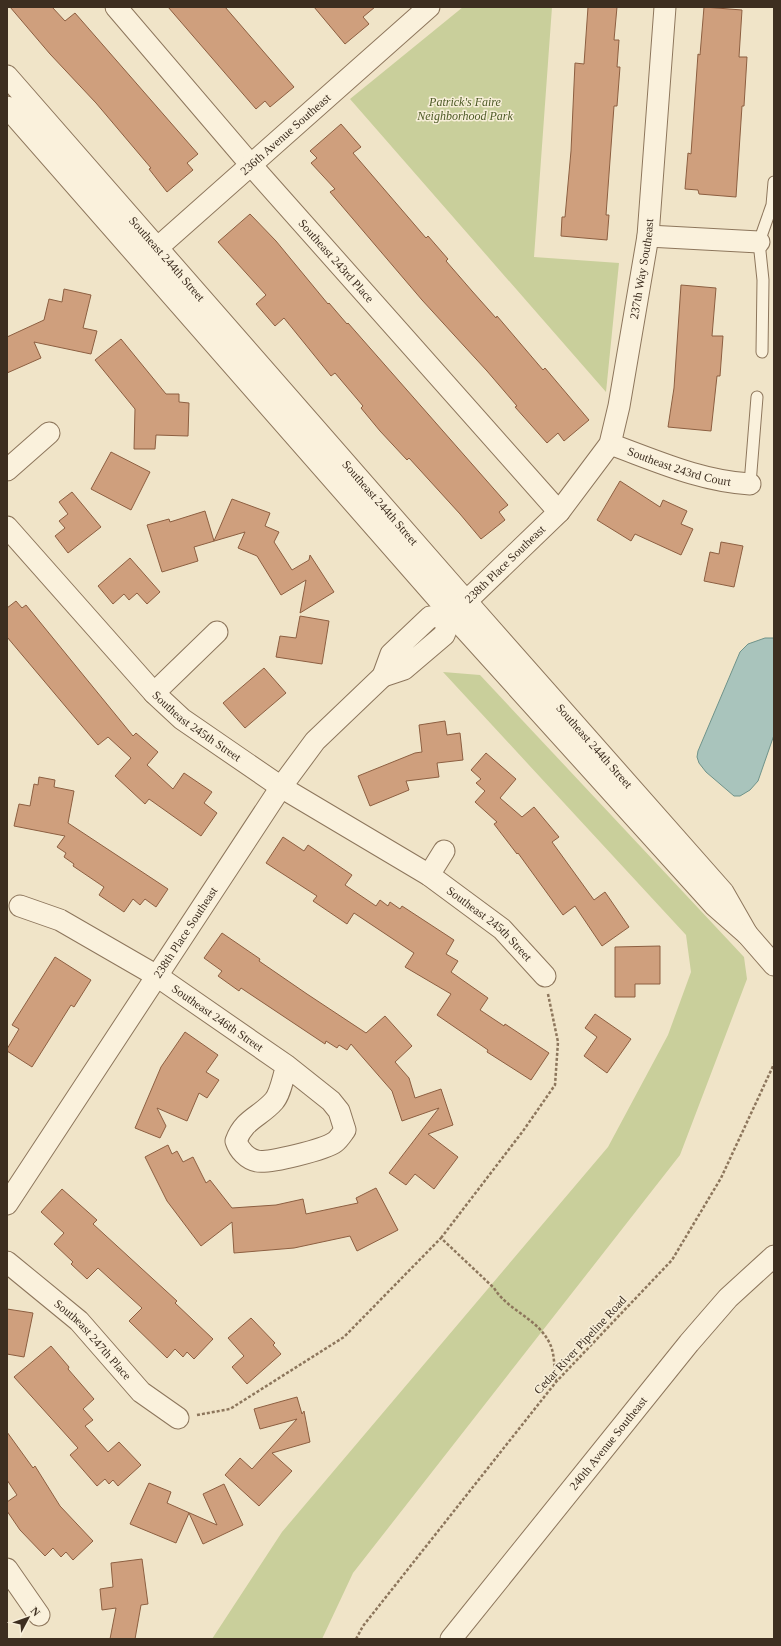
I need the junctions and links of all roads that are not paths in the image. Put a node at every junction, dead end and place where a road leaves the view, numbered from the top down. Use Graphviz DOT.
graph roads {
  1 [pos="116,7"];
  2 [pos="665,7"];
  3 [pos="423,9"];
  4 [pos="7,76"];
  5 [pos="7,107"];
  6 [pos="251,165"];
  7 [pos="774,182"];
  8 [pos="648,236"];
  9 [pos="760,242"];
  10 [pos="149,255"];
  11 [pos="762,352"];
  12 [pos="757,396"];
  13 [pos="49,433"];
  14 [pos="610,444"];
  15 [pos="7,470"];
  16 [pos="750,484"];
  17 [pos="559,512"];
  18 [pos="7,526"];
  19 [pos="459,608"];
  20 [pos="217,632"];
  21 [pos="154,693"];
  22 [pos="281,787"];
  23 [pos="444,851"];
  24 [pos="429,875"];
  25 [pos="20,906"];
  26 [pos="774,965"];
  27 [pos="157,976"];
  28 [pos="545,976"];
  29 [pos="287,1066"];
  30 [pos="7,1204"];
  31 [pos="774,1256"];
  32 [pos="7,1262"];
  33 [pos="178,1418"];
  34 [pos="7,1569"];
  35 [pos="38,1615"];
  36 [pos="451,1639"];
  1 -- 6 [label="street, Southeast 243rd Place"];
  2 -- 8 [label="street, 237th Way Southeast"];
  3 -- 6 [label="street, 236th Avenue Southeast"];
  4 -- 10 [label="street, Southeast 244th Street"];
  5 -- 10 [label="street, Southeast 244th Street"];
  6 -- 10 [label="street, 236th Avenue Southeast"];
  6 -- 17 [label="street, Southeast 243rd Place"];
  7 -- 9 [label="lane"];
  8 -- 9 [label="street"];
  8 -- 14 [label="street, 237th Way Southeast"];
  9 -- 11 [label="lane"];
  10 -- 19 [label="street, Southeast 244th Street"];
  12 -- 16 [label="lane"];
  13 -- 15 [label="street"];
  14 -- 16 [label="street, Southeast 243rd Court"];
  14 -- 17 [label="street, 237th Way Southeast"];
  17 -- 19 [label="street, 238th Place Southeast"];
  18 -- 21 [label="street, Southeast 245th Street"];
  19 -- 22 [label="street, 238th Place Southeast"];
  19 -- 26 [label="street, Southeast 244th Street"];
  20 -- 21 [label="street"];
  21 -- 22 [label="street, Southeast 245th Street"];
  22 -- 24 [label="street, Southeast 245th Street"];
  22 -- 27 [label="street, 238th Place Southeast"];
  23 -- 24 [label="street"];
  24 -- 28 [label="street, Southeast 245th Street"];
  25 -- 27 [label="street, Southeast 246th Street"];
  27 -- 29 [label="street, Southeast 246th Street"];
  27 -- 30 [label="street, 238th Place Southeast"];
  29 -- 29 [label="street, Southeast 246th Street"];
  31 -- 36 [label="street, 240th Avenue Southeast"];
  32 -- 33 [label="street, Southeast 247th Place"];
  34 -- 35 [label="street"];
}
